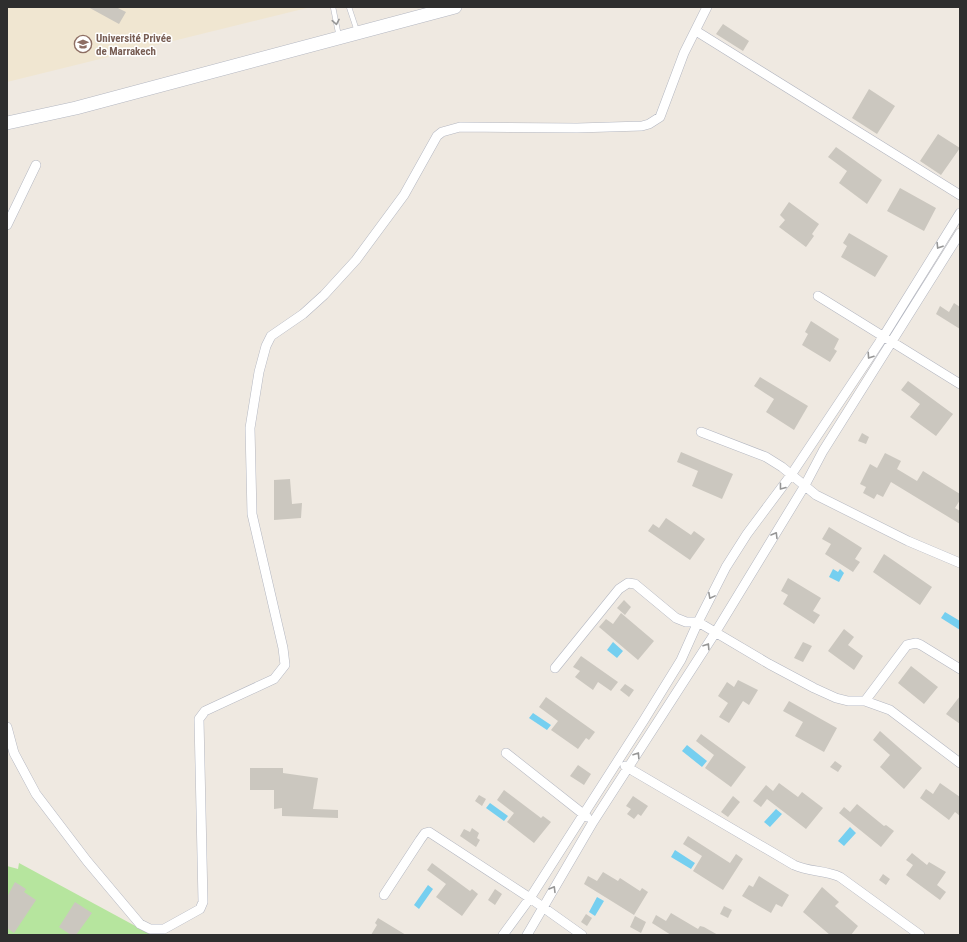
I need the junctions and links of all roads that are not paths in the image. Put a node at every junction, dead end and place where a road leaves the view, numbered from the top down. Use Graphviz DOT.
graph roads {
  1 [pos="333,7"];
  2 [pos="349,7"];
  3 [pos="455,7"];
  4 [pos="707,7"];
  5 [pos="696,31"];
  6 [pos="357,33"];
  7 [pos="339,38"];
  8 [pos="7,123"];
  9 [pos="36,165"];
  10 [pos="960,195"];
  11 [pos="960,213"];
  12 [pos="7,225"];
  13 [pos="960,233"];
  14 [pos="818,296"];
  15 [pos="883,337"];
  16 [pos="892,342"];
  17 [pos="960,384"];
  18 [pos="701,432"];
  19 [pos="791,475"];
  20 [pos="804,486"];
  21 [pos="960,563"];
  22 [pos="698,622"];
  23 [pos="715,633"];
  24 [pos="555,668"];
  25 [pos="960,669"];
  26 [pos="864,701"];
  27 [pos="7,727"];
  28 [pos="506,754"];
  29 [pos="618,761"];
  30 [pos="960,763"];
  31 [pos="629,768"];
  32 [pos="583,814"];
  33 [pos="593,822"];
  34 [pos="384,895"];
  35 [pos="530,898"];
  36 [pos="543,907"];
  37 [pos="503,935"];
  38 [pos="527,935"];
  39 [pos="582,935"];
  40 [pos="920,935"];
  1 -- 7 [label="lane, one-way"];
  2 -- 6 [label="lane"];
  3 -- 6 [label="main road"];
  4 -- 5 [label="street"];
  5 -- 10 [label="street"];
  5 -- 27 [label="street"];
  6 -- 7 [label="main road"];
  7 -- 8 [label="main road"];
  9 -- 12 [label="street"];
  11 -- 15 [label="street, one-way"];
  13 -- 16 [label="street"];
  14 -- 15 [label="street"];
  15 -- 16 [label="street"];
  15 -- 19 [label="street, one-way"];
  16 -- 17 [label="street"];
  16 -- 20 [label="street"];
  18 -- 19 [label="street"];
  19 -- 20 [label="street"];
  19 -- 22 [label="street, one-way"];
  20 -- 21 [label="street"];
  23 -- 20 [label="street, one-way"];
  22 -- 23 [label="street"];
  22 -- 24 [label="street"];
  22 -- 29 [label="street"];
  23 -- 26 [label="street"];
  31 -- 23 [label="street, one-way"];
  25 -- 26 [label="street"];
  26 -- 30 [label="street"];
  28 -- 32 [label="street"];
  29 -- 31 [label="street"];
  29 -- 32 [label="street"];
  31 -- 33 [label="street"];
  31 -- 40 [label="street"];
  32 -- 33 [label="street"];
  32 -- 35 [label="street"];
  36 -- 33 [label="street, one-way"];
  34 -- 35 [label="street"];
  35 -- 36 [label="street"];
  35 -- 37 [label="street"];
  36 -- 38 [label="street"];
  36 -- 39 [label="street"];
}
